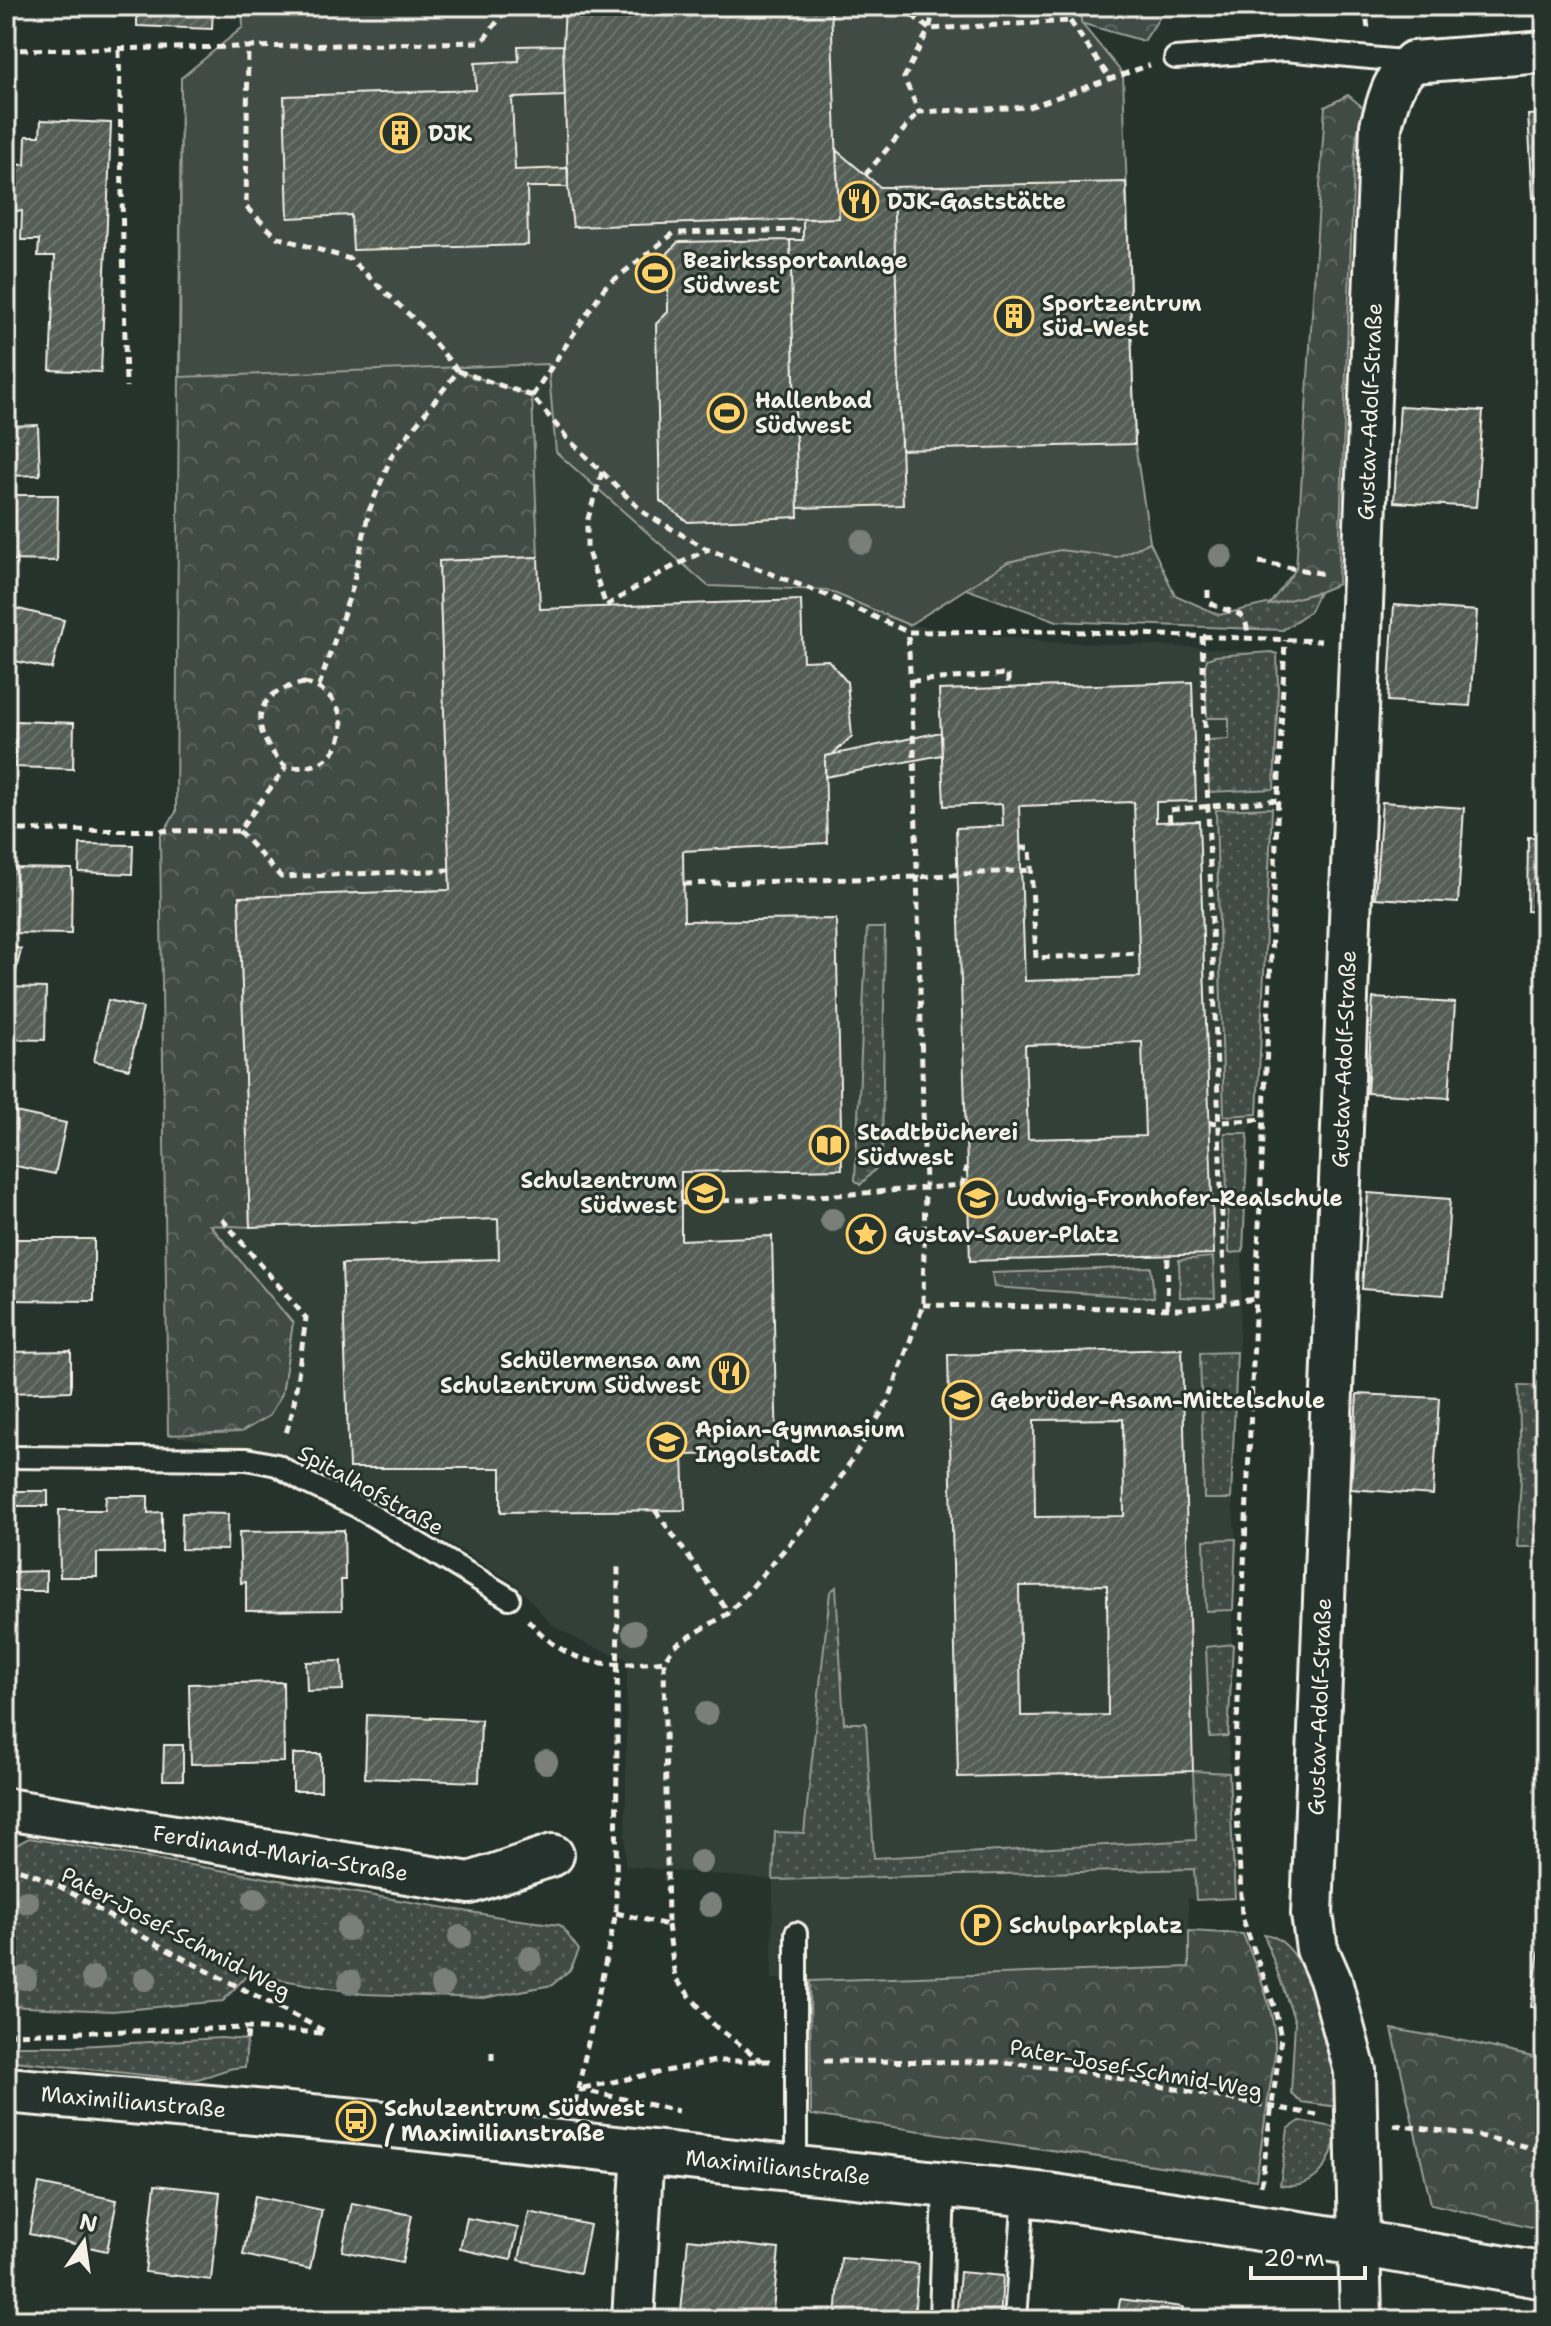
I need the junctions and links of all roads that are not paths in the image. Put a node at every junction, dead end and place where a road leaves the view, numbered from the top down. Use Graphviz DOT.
graph roads {
  1 [pos="1545,52"];
  2 [pos="1175,58"];
  3 [pos="1413,62"];
  4 [pos="6,1457"];
  5 [pos="509,1598"];
  6 [pos="6,1809"];
  7 [pos="553,1855"];
  8 [pos="796,1933"];
  9 [pos="6,2090"];
  10 [pos="643,2151"];
  11 [pos="796,2168"];
  12 [pos="944,2184"];
  13 [pos="1024,2193"];
  14 [pos="1358,2243"];
  15 [pos="1545,2276"];
  16 [pos="633,2320"];
  17 [pos="940,2320"];
  18 [pos="1015,2320"];
  19 [pos="1361,2320"];
  1 -- 3 [label="street"];
  2 -- 3 [label="lane"];
  3 -- 14 [label="street, Gustav-Adolf-Straße"];
  4 -- 5 [label="lane, Spitalhofstraße"];
  6 -- 7 [label="street, Ferdinand-Maria-Straße"];
  8 -- 11 [label="lane"];
  9 -- 10 [label="street, Maximilianstraße"];
  10 -- 11 [label="street, Maximilianstraße"];
  10 -- 16 [label="street"];
  11 -- 12 [label="street, Maximilianstraße"];
  12 -- 13 [label="street, Maximilianstraße"];
  12 -- 17 [label="lane"];
  13 -- 14 [label="street, Maximilianstraße"];
  13 -- 18 [label="lane"];
  14 -- 15 [label="street, Maximilianstraße"];
  14 -- 19 [label="street, Gustav-Adolf-Straße"];
}
